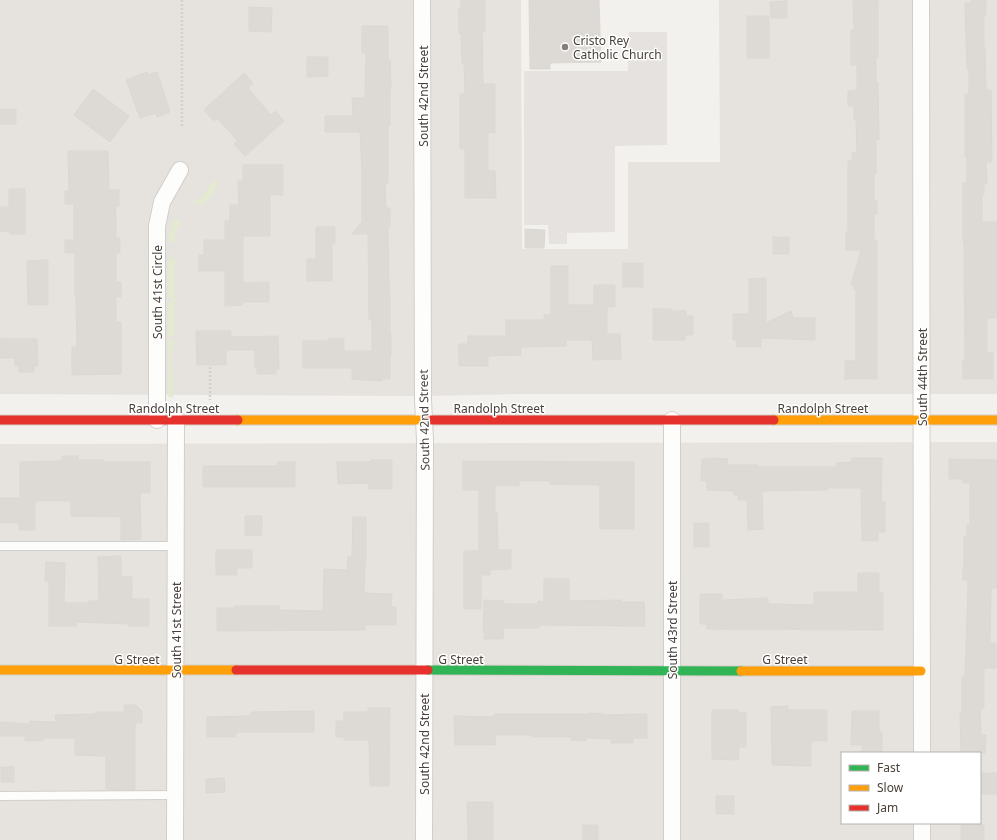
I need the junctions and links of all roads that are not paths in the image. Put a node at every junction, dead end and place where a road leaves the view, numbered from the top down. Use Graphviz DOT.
graph roads {
  1 [pos="422,0"];
  2 [pos="921,0"];
  3 [pos="180,170"];
  4 [pos="0,420"];
  5 [pos="157,420"];
  6 [pos="176,420"];
  7 [pos="424,420"];
  8 [pos="672,420"];
  9 [pos="922,420"];
  10 [pos="997,420"];
  11 [pos="0,546"];
  12 [pos="176,546"];
  13 [pos="0,670"];
  14 [pos="176,671"];
  15 [pos="424,671"];
  16 [pos="672,671"];
  17 [pos="921,671"];
  18 [pos="922,752"];
  19 [pos="175,795"];
  20 [pos="0,796"];
  21 [pos="922,824"];
  22 [pos="175,840"];
  23 [pos="424,840"];
  24 [pos="672,840"];
  25 [pos="922,840"];
  1 -- 7 [label="street, South 42nd Street"];
  2 -- 9 [label="street, South 44th Street"];
  3 -- 5 [label="street, South 41st Circle"];
  4 -- 5 [label="main road, Randolph Street"];
  5 -- 6 [label="main road, Randolph Street"];
  6 -- 7 [label="main road, Randolph Street"];
  6 -- 12 [label="street, South 41st Street"];
  7 -- 8 [label="main road, Randolph Street"];
  7 -- 15 [label="street, South 42nd Street"];
  8 -- 9 [label="main road, Randolph Street"];
  8 -- 16 [label="street, South 43rd Street"];
  9 -- 10 [label="main road, Randolph Street"];
  9 -- 17 [label="street, South 44th Street"];
  11 -- 12 [label="lane"];
  12 -- 14 [label="street, South 41st Street"];
  13 -- 14 [label="main road, G Street"];
  14 -- 15 [label="main road, G Street"];
  14 -- 19 [label="street, South 41st Street"];
  15 -- 16 [label="main road, G Street"];
  15 -- 23 [label="street, South 42nd Street"];
  16 -- 17 [label="main road, G Street"];
  16 -- 24 [label="street, South 43rd Street"];
  17 -- 18 [label="street, South 44th Street"];
  19 -- 20 [label="lane"];
  19 -- 22 [label="street, South 41st Street"];
  21 -- 25 [label="street"];
}
